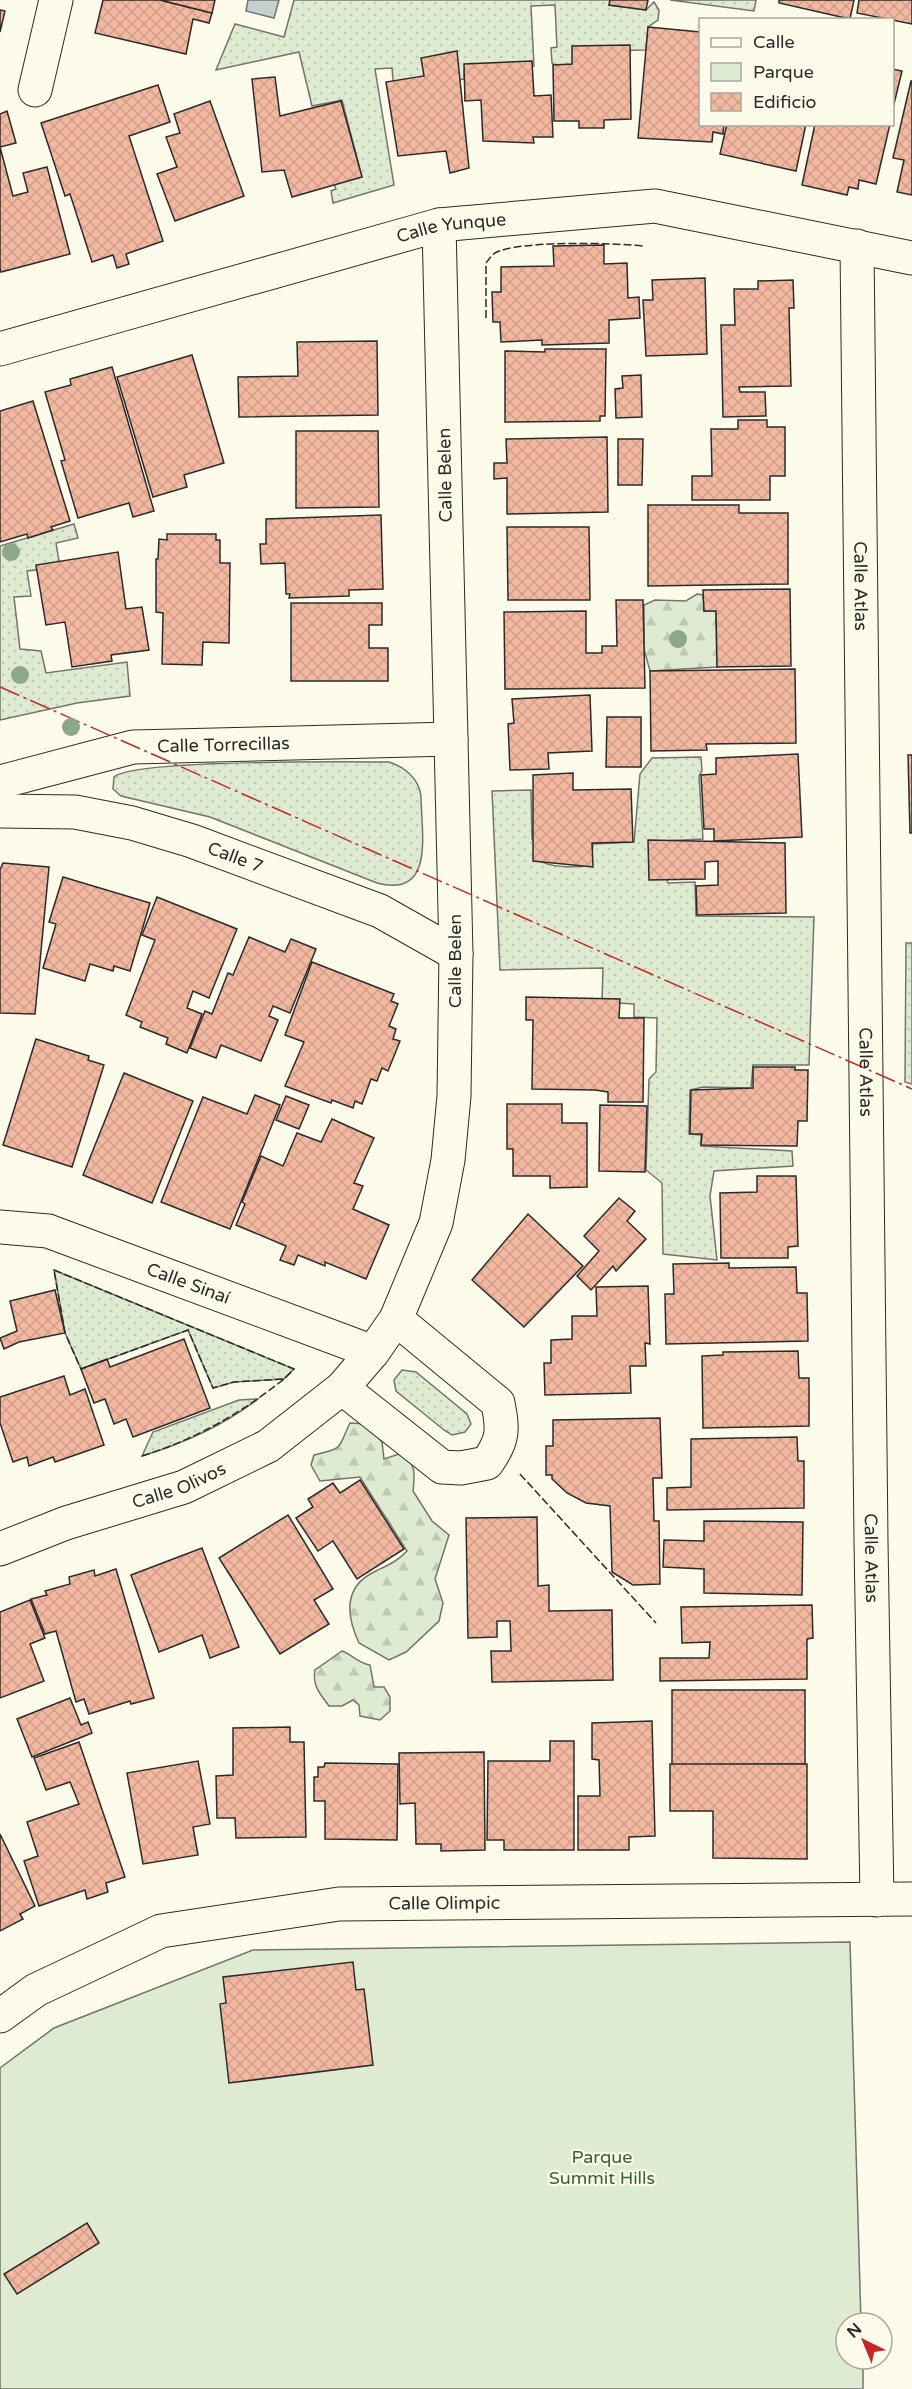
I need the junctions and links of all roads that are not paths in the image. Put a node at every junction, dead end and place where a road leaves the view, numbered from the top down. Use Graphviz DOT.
graph roads {
  1 [pos="56,0"];
  2 [pos="35,90"];
  3 [pos="439,225"];
  4 [pos="856,246"];
  5 [pos="912,258"];
  6 [pos="0,350"];
  7 [pos="451,740"];
  8 [pos="0,782"];
  9 [pos="0,811"];
  10 [pos="456,954"];
  11 [pos="0,1227"];
  12 [pos="396,1318"];
  13 [pos="373,1352"];
  14 [pos="342,1388"];
  15 [pos="0,1549"];
  16 [pos="912,1899"];
  17 [pos="877,1900"];
  18 [pos="0,2016"];
  1 -- 2 [label="street"];
  3 -- 4 [label="street, Calle Yunque"];
  3 -- 6 [label="street, Calle Yunque"];
  3 -- 7 [label="street, Calle Belen"];
  4 -- 5 [label="street, Calle Yunque"];
  4 -- 17 [label="street, Calle Atlas"];
  7 -- 8 [label="street, Calle Torrecillas"];
  7 -- 10 [label="street, Calle Belen"];
  9 -- 10 [label="street, Calle 7"];
  10 -- 12 [label="street, Calle Belen"];
  11 -- 13 [label="street, Calle Sinaí"];
  12 -- 13 [label="street, Calle Belen"];
  12 -- 14 [label="street"];
  13 -- 14 [label="street, Calle Olivos"];
  14 -- 15 [label="street, Calle Olivos"];
  16 -- 17 [label="street, Calle Olimpic"];
  17 -- 18 [label="street, Calle Olimpic"];
}
